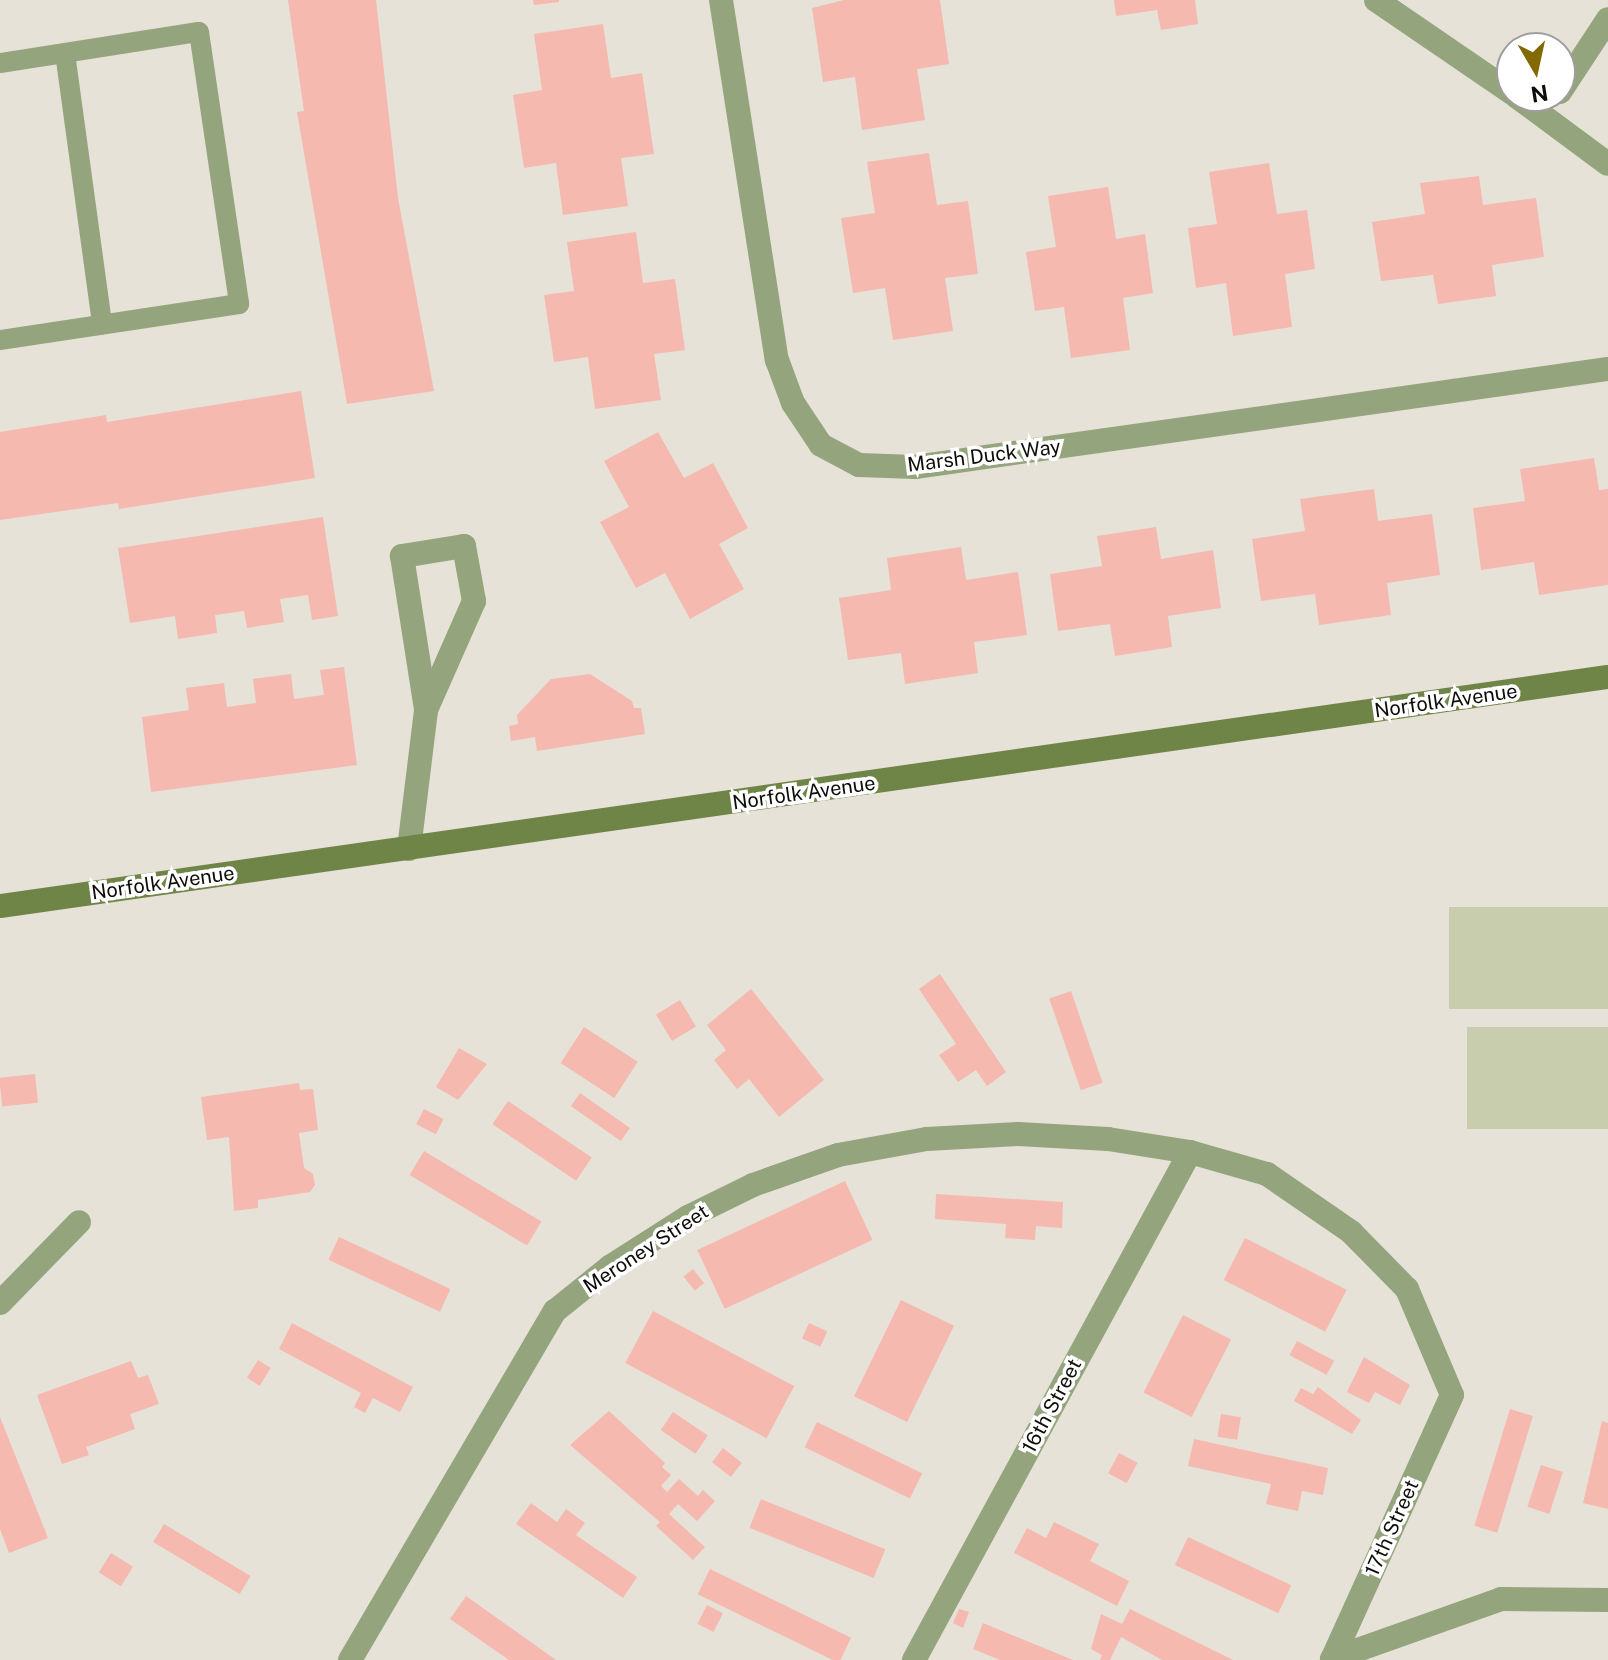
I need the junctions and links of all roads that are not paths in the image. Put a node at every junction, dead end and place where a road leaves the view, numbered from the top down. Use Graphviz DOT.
graph roads {
  1 [pos="721,0"];
  2 [pos="1376,0"];
  3 [pos="1608,19"];
  4 [pos="65,53"];
  5 [pos="0,63"];
  6 [pos="1576,68"];
  7 [pos="1496,83"];
  8 [pos="1563,112"];
  9 [pos="1608,164"];
  10 [pos="102,324"];
  11 [pos="0,340"];
  12 [pos="1608,369"];
  13 [pos="1608,677"];
  14 [pos="426,710"];
  15 [pos="409,849"];
  16 [pos="0,906"];
  17 [pos="1190,1152"];
  18 [pos="79,1222"];
  19 [pos="0,1303"];
  20 [pos="1452,1395"];
  21 [pos="1608,1600"];
  22 [pos="1332,1659"];
  23 [pos="350,1660"];
  24 [pos="914,1660"];
  1 -- 12 [label="street, Marsh Duck Way"];
  2 -- 7 [label="street"];
  3 -- 6 [label="street"];
  4 -- 5 [label="lane"];
  4 -- 10 [label="lane"];
  4 -- 10 [label="lane"];
  8 -- 9 [label="street"];
  10 -- 11 [label="lane"];
  13 -- 15 [label="main road, Norfolk Avenue"];
  14 -- 14 [label="street"];
  14 -- 15 [label="street"];
  15 -- 16 [label="main road, Norfolk Avenue"];
  17 -- 20 [label="street, Meroney Street"];
  17 -- 23 [label="street, Meroney Street"];
  17 -- 24 [label="street, 16th Street"];
  18 -- 19 [label="street"];
  20 -- 22 [label="street, 17th Street"];
  21 -- 22 [label="street"];
}
